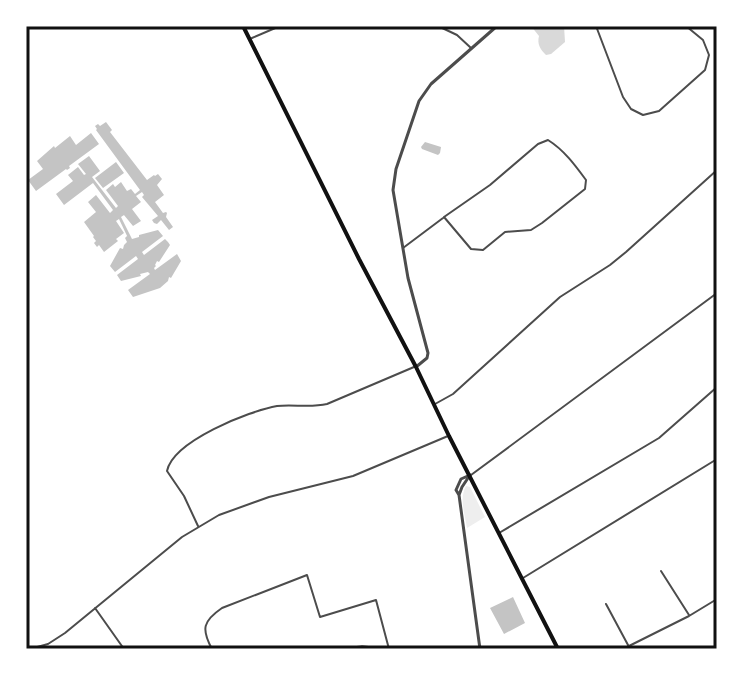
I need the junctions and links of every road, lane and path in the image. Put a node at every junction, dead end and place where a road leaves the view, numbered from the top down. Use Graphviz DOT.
graph roads {
  1 [pos="243,26"];
  2 [pos="280,26"];
  3 [pos="438,26"];
  4 [pos="497,26"];
  5 [pos="596,26"];
  6 [pos="686,26"];
  7 [pos="249,39"];
  8 [pos="472,49"];
  9 [pos="717,170"];
  10 [pos="444,217"];
  11 [pos="402,249"];
  12 [pos="717,293"];
  13 [pos="416,367"];
  14 [pos="717,387"];
  15 [pos="434,404"];
  16 [pos="449,436"];
  17 [pos="717,459"];
  18 [pos="470,475"];
  19 [pos="198,526"];
  20 [pos="498,534"];
  21 [pos="661,571"];
  22 [pos="523,578"];
  23 [pos="717,599"];
  24 [pos="606,604"];
  25 [pos="95,608"];
  26 [pos="689,616"];
  27 [pos="628,646"];
  28 [pos="30,649"];
  29 [pos="124,649"];
  30 [pos="212,649"];
  31 [pos="347,649"];
  32 [pos="375,649"];
  33 [pos="389,649"];
  34 [pos="480,649"];
  35 [pos="558,649"];
  36 [pos="623,649"];
  1 -- 7 [label="highway"];
  2 -- 7 [label="street"];
  3 -- 8 [label="street"];
  4 -- 8 [label="street"];
  5 -- 6 [label="street"];
  7 -- 13 [label="highway"];
  8 -- 11 [label="street"];
  9 -- 15 [label="street"];
  10 -- 10 [label="street"];
  10 -- 11 [label="street"];
  11 -- 13 [label="street"];
  12 -- 18 [label="street"];
  13 -- 15 [label="highway"];
  13 -- 19 [label="street"];
  14 -- 20 [label="street"];
  15 -- 16 [label="highway"];
  16 -- 18 [label="highway"];
  16 -- 19 [label="street"];
  17 -- 22 [label="street"];
  18 -- 20 [label="highway"];
  18 -- 34 [label="street"];
  19 -- 25 [label="street"];
  20 -- 22 [label="highway"];
  21 -- 26 [label="street"];
  22 -- 35 [label="highway"];
  23 -- 26 [label="street"];
  24 -- 27 [label="street"];
  25 -- 28 [label="street"];
  25 -- 29 [label="street"];
  26 -- 27 [label="street"];
  27 -- 36 [label="street"];
  30 -- 33 [label="street"];
  31 -- 32 [label="street"];
}
